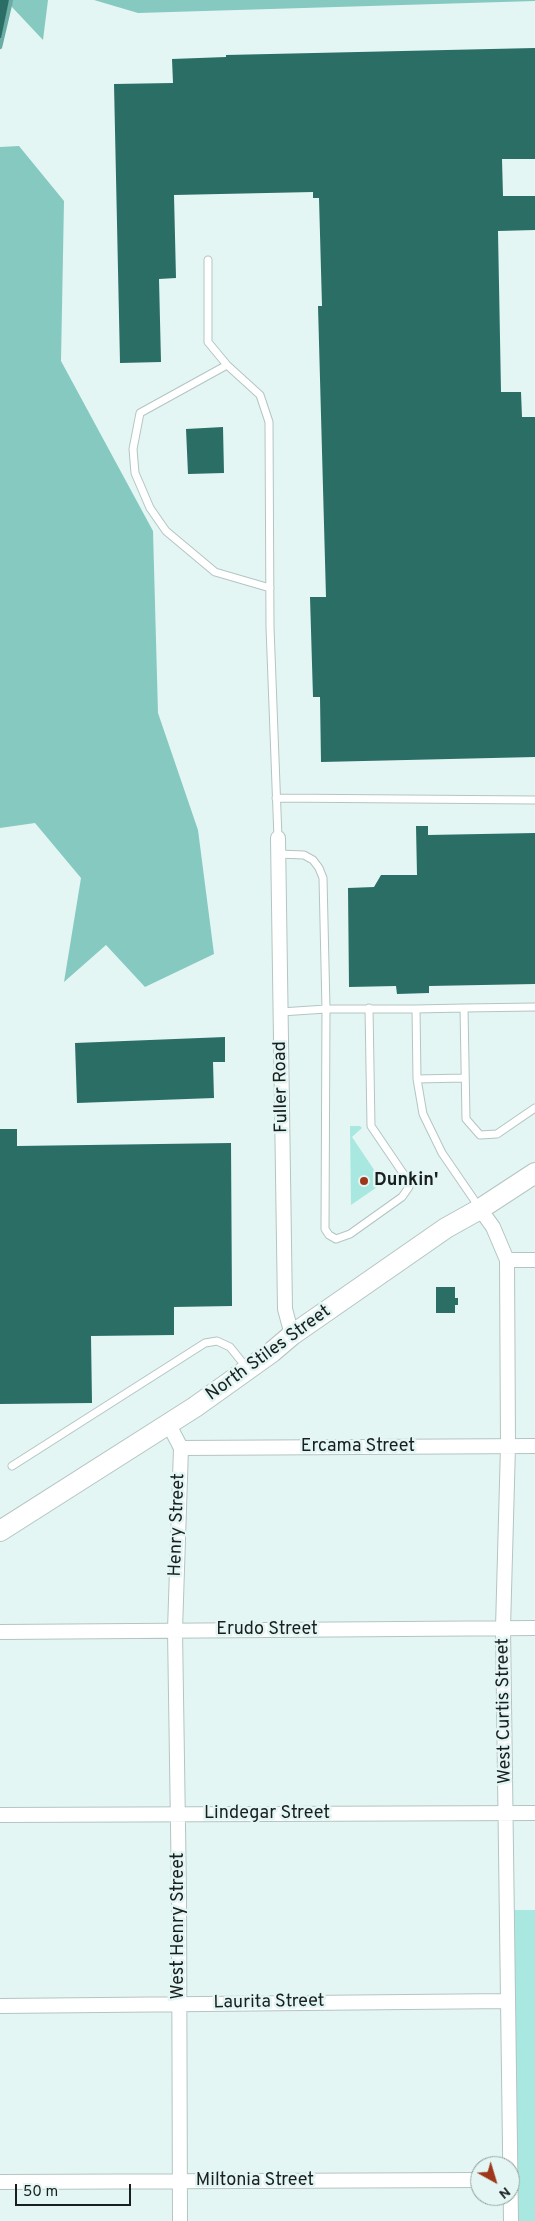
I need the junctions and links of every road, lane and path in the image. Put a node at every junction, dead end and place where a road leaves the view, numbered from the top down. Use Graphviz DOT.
graph roads {
  1 [pos="208,260"];
  2 [pos="227,365"];
  3 [pos="270,588"];
  4 [pos="276,798"];
  5 [pos="535,800"];
  6 [pos="278,838"];
  7 [pos="278,854"];
  8 [pos="535,1007"];
  9 [pos="369,1008"];
  10 [pos="464,1008"];
  11 [pos="326,1009"];
  12 [pos="416,1009"];
  13 [pos="281,1012"];
  14 [pos="465,1078"];
  15 [pos="417,1079"];
  16 [pos="535,1108"];
  17 [pos="535,1173"];
  18 [pos="480,1209"];
  19 [pos="507,1260"];
  20 [pos="535,1260"];
  21 [pos="292,1335"];
  22 [pos="248,1370"];
  23 [pos="168,1423"];
  24 [pos="508,1446"];
  25 [pos="535,1446"];
  26 [pos="181,1448"];
  27 [pos="12,1466"];
  28 [pos="0,1531"];
  29 [pos="503,1628"];
  30 [pos="535,1628"];
  31 [pos="175,1630"];
  32 [pos="0,1632"];
  33 [pos="535,1813"];
  34 [pos="506,1814"];
  35 [pos="0,1815"];
  36 [pos="178,1815"];
  37 [pos="508,2001"];
  38 [pos="179,2004"];
  39 [pos="0,2006"];
  40 [pos="510,2156"];
  41 [pos="470,2180"];
  42 [pos="180,2181"];
  43 [pos="0,2182"];
  44 [pos="510,2206"];
  45 [pos="180,2221"];
  46 [pos="510,2221"];
  1 -- 2 [label="lane"];
  2 -- 3 [label="lane"];
  2 -- 3 [label="lane"];
  3 -- 4 [label="lane"];
  4 -- 5 [label="lane"];
  4 -- 6 [label="lane"];
  6 -- 7 [label="street, Fuller Road"];
  7 -- 11 [label="lane"];
  7 -- 13 [label="street, Fuller Road"];
  8 -- 10 [label="lane"];
  9 -- 11 [label="lane"];
  9 -- 11 [label="lane"];
  9 -- 12 [label="lane"];
  10 -- 12 [label="lane"];
  10 -- 14 [label="lane"];
  11 -- 13 [label="lane"];
  12 -- 15 [label="lane"];
  13 -- 21 [label="street, Fuller Road"];
  14 -- 15 [label="lane"];
  14 -- 16 [label="lane"];
  15 -- 18 [label="lane"];
  17 -- 18 [label="main road, North Stiles Street"];
  18 -- 19 [label="street, West Curtis Street"];
  18 -- 21 [label="main road, North Stiles Street"];
  19 -- 20 [label="street"];
  19 -- 24 [label="street, West Curtis Street"];
  21 -- 22 [label="main road, North Stiles Street"];
  22 -- 23 [label="main road, North Stiles Street"];
  22 -- 27 [label="lane"];
  23 -- 26 [label="street, Henry Street"];
  23 -- 28 [label="main road, North Stiles Street"];
  24 -- 25 [label="street, Ercama Street"];
  24 -- 26 [label="street, Ercama Street"];
  24 -- 29 [label="street, West Curtis Street"];
  26 -- 31 [label="street, Henry Street"];
  29 -- 30 [label="street, Erudo Street"];
  29 -- 31 [label="street, Erudo Street"];
  29 -- 34 [label="street, West Curtis Street"];
  31 -- 32 [label="street, Erudo Street"];
  31 -- 36 [label="street, West Henry Street"];
  33 -- 34 [label="street, Lindegar Street"];
  34 -- 36 [label="street, Lindegar Street"];
  34 -- 37 [label="street, West Curtis Street"];
  35 -- 36 [label="street, Lindegar Street"];
  36 -- 38 [label="street, West Henry Street"];
  37 -- 38 [label="street, Laurita Street"];
  37 -- 40 [label="street, West Curtis Street"];
  38 -- 39 [label="street, Laurita Street"];
  38 -- 42 [label="street, West Henry Street"];
  41 -- 42 [label="street, Miltonia Street"];
  42 -- 43 [label="street, Miltonia Street"];
  42 -- 45 [label="street, West Henry Street"];
  44 -- 46 [label="street, West Curtis Street"];
}
